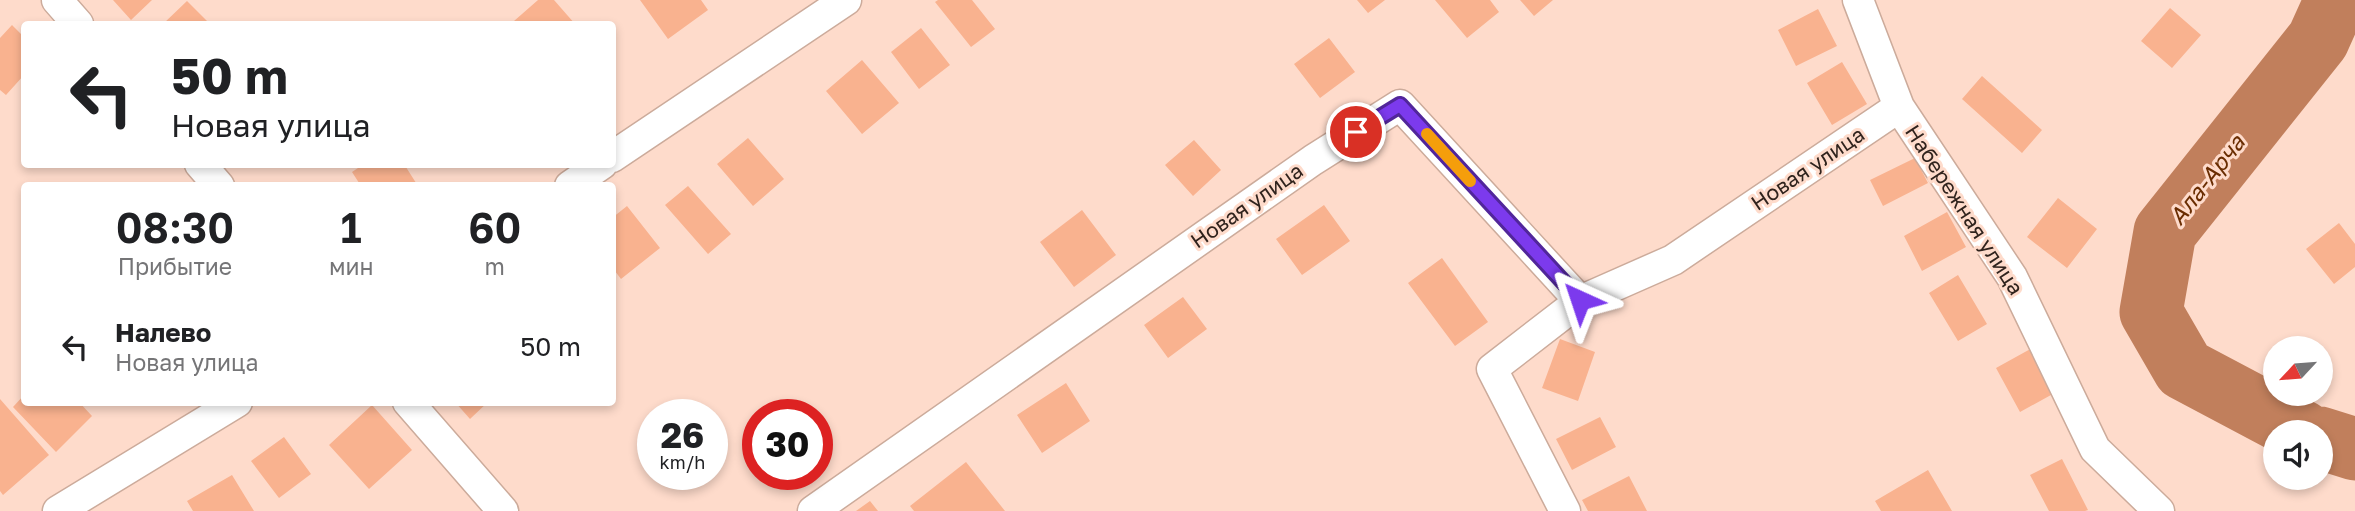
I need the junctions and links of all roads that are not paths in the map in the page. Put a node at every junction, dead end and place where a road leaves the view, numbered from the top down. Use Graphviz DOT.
graph roads {
  1 [pos="57,0"];
  2 [pos="846,0"];
  3 [pos="1858,0"];
  4 [pos="75,21"];
  5 [pos="1899,107"];
  6 [pos="616,154"];
  7 [pos="203,168"];
  8 [pos="596,168"];
  9 [pos="216,182"];
  10 [pos="576,182"];
  11 [pos="1580,300"];
  12 [pos="230,406"];
  13 [pos="411,406"];
  14 [pos="58,511"];
  15 [pos="503,511"];
  16 [pos="813,511"];
  17 [pos="1565,511"];
  18 [pos="2159,511"];
  1 -- 4 [label="street"];
  2 -- 6 [label="street"];
  3 -- 5 [label="street, Набережная улица"];
  5 -- 11 [label="street, Новая улица"];
  5 -- 18 [label="street, Набережная улица"];
  7 -- 9 [label="street"];
  8 -- 10 [label="street"];
  11 -- 16 [label="street, Новая улица"];
  11 -- 17 [label="street"];
  12 -- 14 [label="street"];
  13 -- 15 [label="street"];
}
